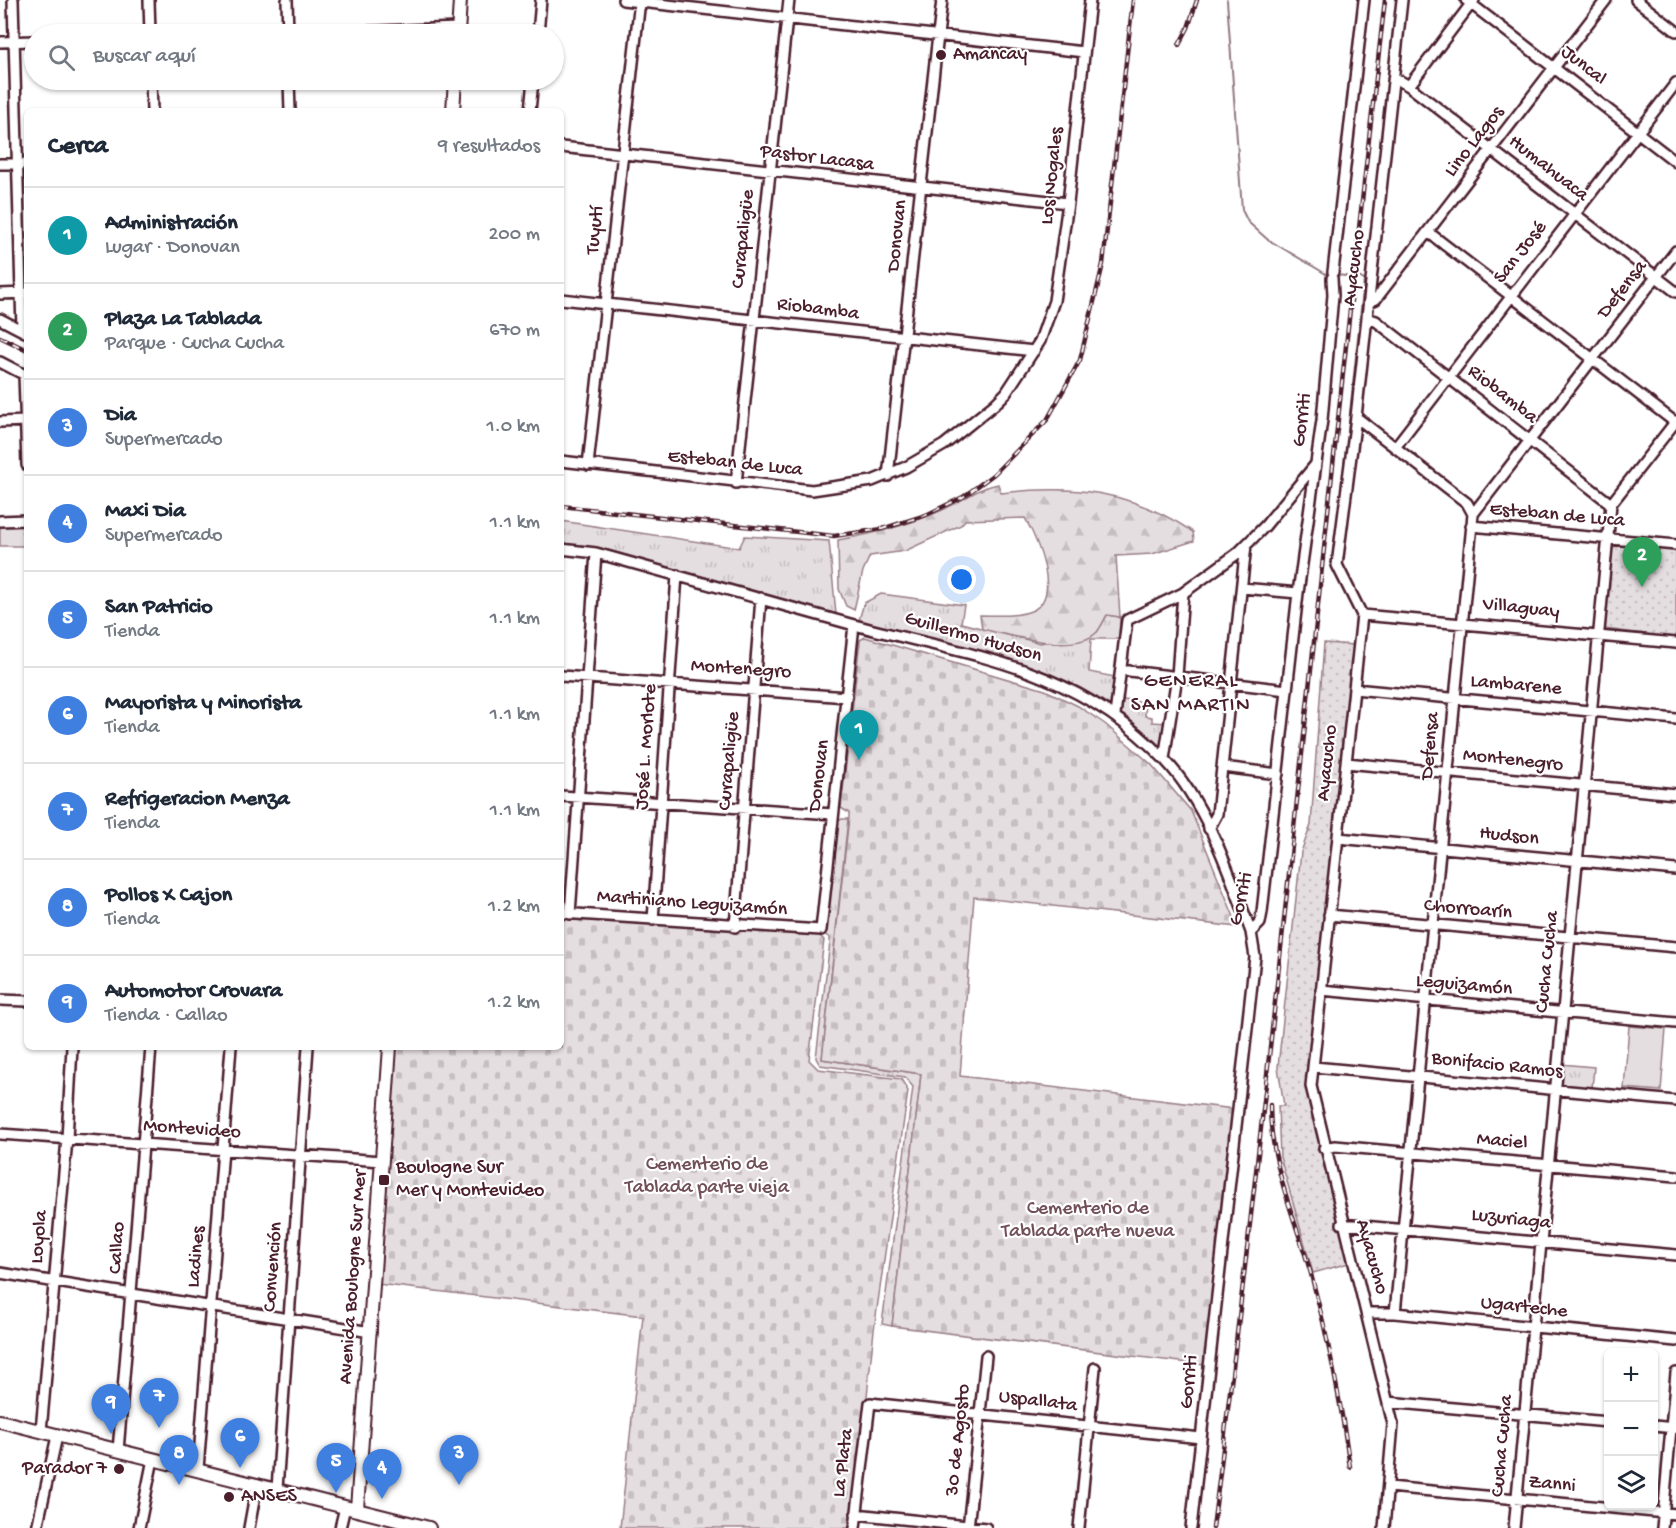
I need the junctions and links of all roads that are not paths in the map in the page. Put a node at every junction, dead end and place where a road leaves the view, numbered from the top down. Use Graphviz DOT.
graph roads {
  1 [pos="13,0"];
  2 [pos="149,0"];
  3 [pos="287,0"];
  4 [pos="460,0"];
  5 [pos="542,0"];
  6 [pos="623,0"];
  7 [pos="789,0"];
  8 [pos="942,0"];
  9 [pos="1090,0"];
  10 [pos="1364,0"];
  11 [pos="1402,0"];
  12 [pos="1606,0"];
  13 [pos="1636,0"];
  14 [pos="639,1"];
  15 [pos="1471,1"];
  16 [pos="787,20"];
  17 [pos="150,24"];
  18 [pos="288,24"];
  19 [pos="458,24"];
  20 [pos="539,24"];
  21 [pos="1676,31"];
  22 [pos="938,37"];
  23 [pos="0,42"];
  24 [pos="14,42"];
  25 [pos="24,42"];
  26 [pos="1084,52"];
  27 [pos="1555,67"];
  28 [pos="1395,78"];
  29 [pos="1676,83"];
  30 [pos="1409,86"];
  31 [pos="151,90"];
  32 [pos="289,90"];
  33 [pos="454,90"];
  34 [pos="532,90"];
  35 [pos="152,108"];
  36 [pos="290,108"];
  37 [pos="453,108"];
  38 [pos="530,108"];
  39 [pos="1637,132"];
  40 [pos="564,147"];
  41 [pos="1492,149"];
  42 [pos="622,154"];
  43 [pos="1676,162"];
  44 [pos="0,164"];
  45 [pos="22,164"];
  46 [pos="769,171"];
  47 [pos="921,189"];
  48 [pos="1068,203"];
  49 [pos="1575,213"];
  50 [pos="1428,232"];
  51 [pos="1676,251"];
  52 [pos="1656,276"];
  53 [pos="1676,292"];
  54 [pos="24,293"];
  55 [pos="0,294"];
  56 [pos="1511,294"];
  57 [pos="564,299"];
  58 [pos="1369,302"];
  59 [pos="606,303"];
  60 [pos="1367,318"];
  61 [pos="0,319"];
  62 [pos="754,320"];
  63 [pos="24,331"];
  64 [pos="905,338"];
  65 [pos="1034,351"];
  66 [pos="1592,358"];
  67 [pos="0,362"];
  68 [pos="24,374"];
  69 [pos="1448,375"];
  70 [pos="1356,417"];
  71 [pos="24,421"];
  72 [pos="0,422"];
  73 [pos="1676,422"];
  74 [pos="1529,440"];
  75 [pos="1396,446"];
  76 [pos="564,461"];
  77 [pos="588,465"];
  78 [pos="1315,465"];
  79 [pos="888,476"];
  80 [pos="736,483"];
  81 [pos="1611,504"];
  82 [pos="1473,514"];
  83 [pos="24,520"];
  84 [pos="0,521"];
  85 [pos="1471,526"];
  86 [pos="1608,538"];
  87 [pos="1676,545"];
  88 [pos="1246,546"];
  89 [pos="564,549"];
  90 [pos="596,553"];
  91 [pos="677,575"];
  92 [pos="1242,588"];
  93 [pos="1184,593"];
  94 [pos="1298,593"];
  95 [pos="761,598"];
  96 [pos="1362,615"];
  97 [pos="1462,622"];
  98 [pos="854,625"];
  99 [pos="1597,635"];
  100 [pos="1676,644"];
  101 [pos="1121,670"];
  102 [pos="564,676"];
  103 [pos="1177,676"];
  104 [pos="586,678"];
  105 [pos="669,683"];
  106 [pos="1232,683"];
  107 [pos="1354,688"];
  108 [pos="754,689"];
  109 [pos="1287,690"];
  110 [pos="847,697"];
  111 [pos="1454,698"];
  112 [pos="1591,710"];
  113 [pos="1115,715"];
  114 [pos="1676,719"];
  115 [pos="1164,759"];
  116 [pos="1346,763"];
  117 [pos="1223,767"];
  118 [pos="1447,773"];
  119 [pos="1278,774"];
  120 [pos="1583,786"];
  121 [pos="1676,794"];
  122 [pos="564,796"];
  123 [pos="580,797"];
  124 [pos="662,802"];
  125 [pos="745,807"];
  126 [pos="833,814"];
  127 [pos="1209,829"];
  128 [pos="1338,838"];
  129 [pos="1439,848"];
  130 [pos="1576,862"];
  131 [pos="1676,870"];
  132 [pos="565,913"];
  133 [pos="1329,915"];
  134 [pos="653,920"];
  135 [pos="1432,925"];
  136 [pos="735,927"];
  137 [pos="821,930"];
  138 [pos="1251,932"];
  139 [pos="1569,937"];
  140 [pos="1676,947"];
  141 [pos="1321,990"];
  142 [pos="0,1000"];
  143 [pos="1424,1000"];
  144 [pos="24,1002"];
  145 [pos="1561,1013"];
  146 [pos="1676,1023"];
  147 [pos="72,1050"];
  148 [pos="151,1050"];
  149 [pos="231,1050"];
  150 [pos="308,1050"];
  151 [pos="390,1050"];
  152 [pos="1314,1067"];
  153 [pos="1417,1076"];
  154 [pos="1554,1090"];
  155 [pos="1676,1101"];
  156 [pos="0,1134"];
  157 [pos="67,1139"];
  158 [pos="144,1145"];
  159 [pos="1324,1148"];
  160 [pos="224,1150"];
  161 [pos="1410,1152"];
  162 [pos="299,1156"];
  163 [pos="382,1161"];
  164 [pos="1548,1164"];
  165 [pos="1676,1176"];
  166 [pos="1342,1224"];
  167 [pos="1401,1227"];
  168 [pos="1540,1241"];
  169 [pos="1676,1256"];
  170 [pos="0,1273"];
  171 [pos="54,1283"];
  172 [pos="133,1295"];
  173 [pos="211,1308"];
  174 [pos="1368,1313"];
  175 [pos="1395,1313"];
  176 [pos="288,1320"];
  177 [pos="1532,1327"];
  178 [pos="371,1332"];
  179 [pos="1676,1341"];
  180 [pos="986,1356"];
  181 [pos="1095,1368"];
  182 [pos="1676,1373"];
  183 [pos="1388,1402"];
  184 [pos="870,1403"];
  185 [pos="981,1413"];
  186 [pos="1524,1413"];
  187 [pos="0,1420"];
  188 [pos="1604,1422"];
  189 [pos="1090,1426"];
  190 [pos="1658,1426"];
  191 [pos="1673,1428"];
  192 [pos="41,1431"];
  193 [pos="57,1436"];
  194 [pos="1202,1438"];
  195 [pos="118,1451"];
  196 [pos="153,1459"];
  197 [pos="198,1469"];
  198 [pos="258,1484"];
  199 [pos="1389,1487"];
  200 [pos="277,1489"];
  201 [pos="1516,1499"];
  202 [pos="351,1508"];
  203 [pos="1663,1512"];
  204 [pos="856,1514"];
  205 [pos="1676,1514"];
  206 [pos="968,1527"];
  207 [pos="37,1528"];
  208 [pos="139,1528"];
  209 [pos="249,1528"];
  210 [pos="340,1528"];
  211 [pos="429,1528"];
  212 [pos="855,1528"];
  213 [pos="986,1528"];
  214 [pos="1079,1528"];
  215 [pos="1191,1528"];
  216 [pos="1384,1528"];
  217 [pos="1514,1528"];
  218 [pos="1662,1528"];
  1 -- 24 [label="street"];
  2 -- 17 [label="street"];
  3 -- 18 [label="street"];
  4 -- 19 [label="main road"];
  5 -- 20 [label="street"];
  6 -- 14 [label="street"];
  7 -- 16 [label="street, Curapaligüe"];
  8 -- 22 [label="street, Donovan"];
  9 -- 26 [label="street, Los Nogales"];
  10 -- 78 [label="street, Gorriti"];
  11 -- 28 [label="street, Ayacucho"];
  12 -- 27 [label="street, Lino Lagos"];
  13 -- 21 [label="street"];
  14 -- 16 [label="street"];
  14 -- 42 [label="street, Tuyutí"];
  15 -- 27 [label="street, Juncal"];
  15 -- 30 [label="street"];
  16 -- 22 [label="street"];
  16 -- 46 [label="street, Curapaligüe"];
  22 -- 26 [label="street"];
  22 -- 47 [label="street, Donovan"];
  23 -- 24 [label="street"];
  24 -- 25 [label="street"];
  24 -- 45 [label="street"];
  26 -- 48 [label="street, Los Nogales"];
  27 -- 39 [label="street, Juncal"];
  27 -- 41 [label="street, Lino Lagos"];
  28 -- 30 [label="street, Humahuaca"];
  28 -- 58 [label="street, Ayacucho"];
  29 -- 39 [label="street, San José"];
  30 -- 41 [label="street, Humahuaca"];
  31 -- 35 [label="street"];
  32 -- 36 [label="street"];
  33 -- 37 [label="main road"];
  34 -- 38 [label="street"];
  39 -- 43 [label="street, Juncal"];
  39 -- 49 [label="street, San José"];
  40 -- 42 [label="street, Pastor Lacasa"];
  41 -- 49 [label="street, Humahuaca"];
  41 -- 50 [label="street, Lino Lagos"];
  42 -- 46 [label="street, Pastor Lacasa"];
  42 -- 59 [label="street, Tuyutí"];
  44 -- 45 [label="street"];
  45 -- 54 [label="street"];
  46 -- 47 [label="street, Pastor Lacasa"];
  46 -- 62 [label="street, Curapaligüe"];
  47 -- 48 [label="street, Pastor Lacasa"];
  47 -- 64 [label="street, Donovan"];
  48 -- 65 [label="street, Los Nogales"];
  49 -- 52 [label="street, Humahuaca"];
  49 -- 56 [label="street, San José"];
  50 -- 56 [label="street"];
  50 -- 58 [label="street, Lino Lagos"];
  51 -- 52 [label="street, Defensa"];
  52 -- 53 [label="street, Humahuaca"];
  52 -- 66 [label="street, Defensa"];
  54 -- 55 [label="street"];
  54 -- 63 [label="street"];
  56 -- 66 [label="street"];
  56 -- 69 [label="street, San José"];
  57 -- 59 [label="street, Riobamba"];
  58 -- 60 [label="street, Ayacucho"];
  59 -- 62 [label="street, Riobamba"];
  59 -- 77 [label="street, Tuyutí"];
  60 -- 69 [label="street, Riobamba"];
  60 -- 70 [label="street, Ayacucho"];
  61 -- 63 [label="street"];
  62 -- 64 [label="street, Riobamba"];
  62 -- 80 [label="street, Curapaligüe"];
  64 -- 65 [label="street, Riobamba"];
  64 -- 79 [label="street, Donovan"];
  65 -- 79 [label="street, Esteban de Luca"];
  66 -- 73 [label="street"];
  66 -- 74 [label="street, Defensa"];
  67 -- 68 [label="street"];
  69 -- 74 [label="street, Riobamba"];
  69 -- 75 [label="street, San José"];
  70 -- 75 [label="street, Esteban de Luca"];
  70 -- 96 [label="street, Ayacucho"];
  71 -- 72 [label="street"];
  73 -- 81 [label="street"];
  74 -- 81 [label="street, Riobamba"];
  74 -- 82 [label="street, Defensa"];
  75 -- 82 [label="street, Esteban de Luca"];
  76 -- 77 [label="street, Esteban de Luca"];
  77 -- 80 [label="street, Esteban de Luca"];
  78 -- 88 [label="street"];
  78 -- 94 [label="street, Gorriti"];
  79 -- 80 [label="street, Esteban de Luca"];
  81 -- 86 [label="street, Cucha Cucha"];
  82 -- 85 [label="street, Defensa"];
  83 -- 84 [label="street"];
  85 -- 86 [label="street, Esteban de Luca"];
  85 -- 97 [label="street, Defensa"];
  86 -- 87 [label="street, Esteban de Luca"];
  86 -- 99 [label="street, Cucha Cucha"];
  88 -- 92 [label="street"];
  88 -- 93 [label="street"];
  89 -- 90 [label="street, Guillermo Hudson"];
  90 -- 91 [label="street, Guillermo Hudson"];
  90 -- 104 [label="street"];
  91 -- 95 [label="street, Guillermo Hudson"];
  91 -- 105 [label="street, José L. Morlote"];
  92 -- 94 [label="street"];
  92 -- 106 [label="street"];
  93 -- 101 [label="street"];
  93 -- 103 [label="street"];
  94 -- 109 [label="street, Gorriti"];
  95 -- 98 [label="street, Guillermo Hudson"];
  95 -- 108 [label="street, Curapaligüe"];
  96 -- 97 [label="street, Villaguay"];
  96 -- 107 [label="street, Ayacucho"];
  97 -- 99 [label="street, Villaguay"];
  97 -- 111 [label="street, Defensa"];
  98 -- 110 [label="street, Donovan"];
  98 -- 113 [label="street, Guillermo Hudson"];
  99 -- 100 [label="street, Villaguay"];
  99 -- 112 [label="street, Cucha Cucha"];
  101 -- 103 [label="street"];
  101 -- 113 [label="street"];
  102 -- 104 [label="street, Montenegro"];
  103 -- 106 [label="street"];
  103 -- 115 [label="street"];
  104 -- 105 [label="street, Montenegro"];
  104 -- 123 [label="street"];
  105 -- 108 [label="street, Montenegro"];
  105 -- 124 [label="street, José L. Morlote"];
  106 -- 109 [label="street"];
  106 -- 117 [label="street"];
  107 -- 111 [label="street, Lambarene"];
  107 -- 116 [label="street, Ayacucho"];
  108 -- 110 [label="street, Montenegro"];
  108 -- 125 [label="street, Curapaligüe"];
  109 -- 119 [label="street, Gorriti"];
  110 -- 126 [label="street, Donovan"];
  111 -- 112 [label="street, Lambarene"];
  111 -- 118 [label="street, Defensa"];
  112 -- 114 [label="street, Lambarene"];
  112 -- 120 [label="street, Cucha Cucha"];
  113 -- 115 [label="street, Guillermo Hudson"];
  115 -- 127 [label="street, Guillermo Hudson"];
  116 -- 118 [label="street, Montenegro"];
  116 -- 128 [label="street, Ayacucho"];
  117 -- 119 [label="street"];
  117 -- 127 [label="street"];
  118 -- 120 [label="street, Montenegro"];
  118 -- 129 [label="street, Defensa"];
  119 -- 138 [label="street, Gorriti"];
  120 -- 121 [label="street, Montenegro"];
  120 -- 130 [label="street, Cucha Cucha"];
  122 -- 123 [label="street"];
  123 -- 124 [label="street"];
  123 -- 132 [label="street"];
  124 -- 125 [label="street"];
  124 -- 134 [label="street, José L. Morlote"];
  125 -- 126 [label="street"];
  125 -- 136 [label="street, Curapaligüe"];
  126 -- 137 [label="street, Donovan"];
  127 -- 138 [label="street, Guillermo Hudson"];
  128 -- 129 [label="street, Hudson"];
  128 -- 133 [label="street, Ayacucho"];
  129 -- 130 [label="street, Hudson"];
  129 -- 135 [label="street, Defensa"];
  130 -- 131 [label="street, Hudson"];
  130 -- 139 [label="street, Cucha Cucha"];
  132 -- 134 [label="street, Martiniano Leguizamón"];
  133 -- 135 [label="street, Chorroarín"];
  133 -- 141 [label="street, Ayacucho"];
  134 -- 136 [label="street, Martiniano Leguizamón"];
  135 -- 139 [label="street, Chorroarín"];
  135 -- 143 [label="street, Defensa"];
  136 -- 137 [label="street, Martiniano Leguizamón"];
  138 -- 194 [label="street, Gorriti"];
  139 -- 140 [label="street, Chorroarín"];
  139 -- 145 [label="street, Cucha Cucha"];
  141 -- 143 [label="street, Leguizamón"];
  141 -- 152 [label="street, Ayacucho"];
  142 -- 144 [label="street"];
  143 -- 145 [label="street, Leguizamón"];
  143 -- 153 [label="street, Defensa"];
  145 -- 146 [label="street, Leguizamón"];
  145 -- 154 [label="street, Cucha Cucha"];
  147 -- 157 [label="street, Loyola"];
  148 -- 158 [label="street, Callao"];
  149 -- 160 [label="street, Ladines"];
  150 -- 162 [label="street, Convención"];
  151 -- 163 [label="main road, Avenida Boulogne Sur Mer"];
  152 -- 153 [label="street, Bonifacio Ramos"];
  152 -- 159 [label="street, Ayacucho"];
  153 -- 154 [label="street, Bonifacio Ramos"];
  153 -- 161 [label="street, Defensa"];
  154 -- 155 [label="street, Bonifacio Ramos"];
  154 -- 164 [label="street, Cucha Cucha"];
  156 -- 157 [label="street, Montevideo"];
  157 -- 158 [label="street, Montevideo"];
  157 -- 171 [label="street, Loyola"];
  158 -- 160 [label="street, Montevideo"];
  158 -- 172 [label="street, Callao"];
  159 -- 161 [label="street, Maciel"];
  159 -- 166 [label="street, Ayacucho"];
  160 -- 162 [label="street, Montevideo"];
  160 -- 173 [label="street, Ladines"];
  161 -- 164 [label="street, Maciel"];
  161 -- 167 [label="street, Defensa"];
  162 -- 163 [label="street, Montevideo"];
  162 -- 176 [label="street, Convención"];
  163 -- 178 [label="main road, Avenida Boulogne Sur Mer"];
  164 -- 165 [label="street, Maciel"];
  164 -- 168 [label="street, Cucha Cucha"];
  166 -- 167 [label="street, Luzuriaga"];
  166 -- 174 [label="street, Ayacucho"];
  167 -- 168 [label="street, Luzuriaga"];
  167 -- 175 [label="street, Defensa"];
  168 -- 169 [label="street, Luzuriaga"];
  168 -- 177 [label="street, Cucha Cucha"];
  170 -- 171 [label="street"];
  171 -- 172 [label="street"];
  171 -- 192 [label="street, Loyola"];
  172 -- 173 [label="street"];
  172 -- 195 [label="street, Callao"];
  173 -- 176 [label="street"];
  173 -- 197 [label="street, Ladines"];
  174 -- 175 [label="street, Ugarteche"];
  174 -- 183 [label="street, Ayacucho"];
  175 -- 177 [label="street, Ugarteche"];
  176 -- 178 [label="street"];
  176 -- 200 [label="street, Convención"];
  177 -- 179 [label="street, Ugarteche"];
  177 -- 186 [label="street, Cucha Cucha"];
  178 -- 202 [label="main road, Avenida Boulogne Sur Mer"];
  180 -- 185 [label="street, 30 de Agosto"];
  181 -- 189 [label="street"];
  182 -- 191 [label="street"];
  183 -- 186 [label="street"];
  183 -- 199 [label="street, Ayacucho"];
  184 -- 185 [label="street, Uspallata"];
  184 -- 204 [label="street, La Plata"];
  185 -- 189 [label="street, Uspallata"];
  185 -- 206 [label="street, 30 de Agosto"];
  186 -- 188 [label="street"];
  186 -- 201 [label="street, Cucha Cucha"];
  187 -- 192 [label="main road"];
  189 -- 194 [label="street, Uspallata"];
  189 -- 214 [label="street"];
  190 -- 191 [label="street"];
  191 -- 203 [label="street"];
  192 -- 193 [label="main road"];
  193 -- 195 [label="main road"];
  193 -- 207 [label="street"];
  194 -- 215 [label="street, Gorriti"];
  195 -- 196 [label="main road"];
  196 -- 197 [label="main road"];
  196 -- 208 [label="street"];
  197 -- 198 [label="main road"];
  198 -- 200 [label="main road"];
  198 -- 209 [label="street"];
  199 -- 201 [label="street, Zanni"];
  199 -- 216 [label="street, Ayacucho"];
  200 -- 202 [label="main road"];
  201 -- 203 [label="street, Zanni"];
  201 -- 217 [label="street, Cucha Cucha"];
  202 -- 210 [label="street"];
  202 -- 211 [label="main road"];
  203 -- 205 [label="street, Zanni"];
  203 -- 218 [label="street"];
  204 -- 206 [label="street"];
  204 -- 212 [label="street, La Plata"];
  206 -- 213 [label="street"];
}
